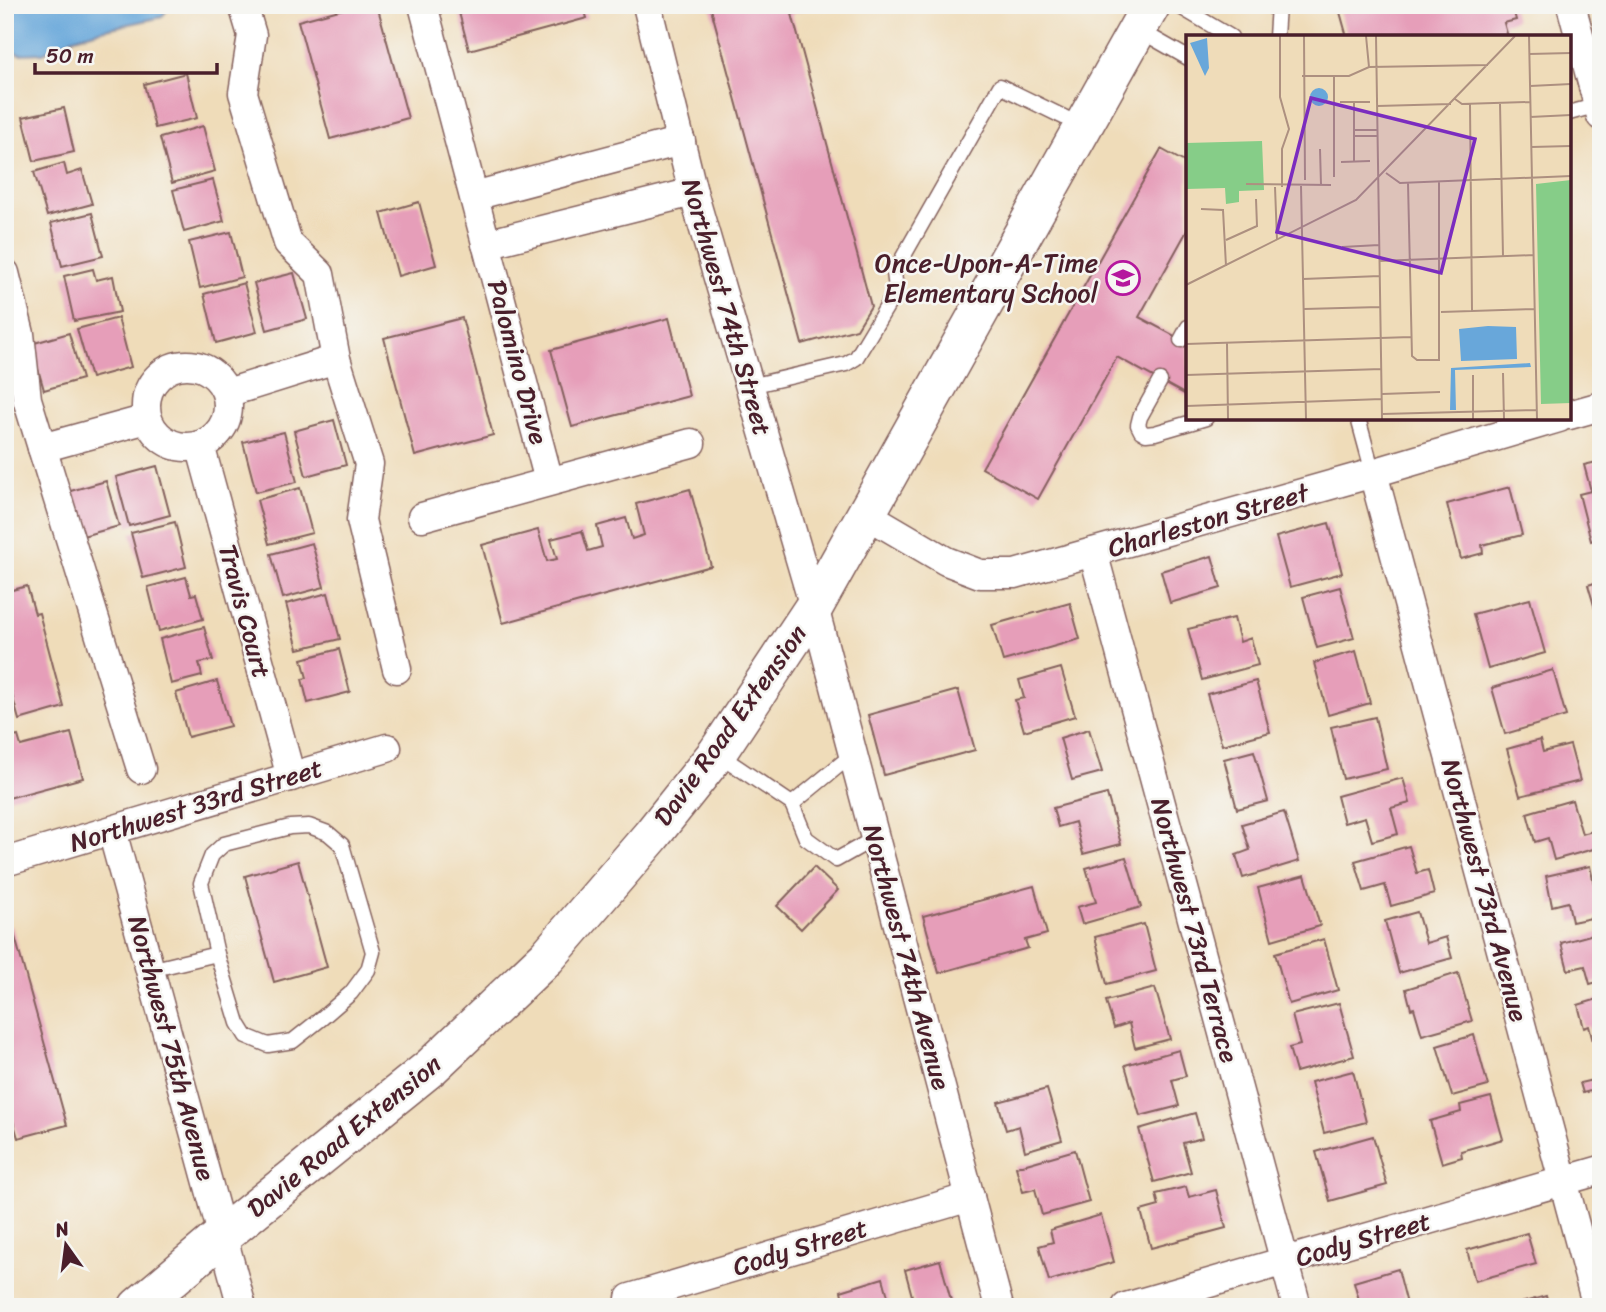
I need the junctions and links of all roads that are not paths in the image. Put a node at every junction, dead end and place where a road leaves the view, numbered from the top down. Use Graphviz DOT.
graph roads {
  1 [pos="243,5"];
  2 [pos="423,5"];
  3 [pos="647,5"];
  4 [pos="1177,5"];
  5 [pos="1278,5"];
  6 [pos="1571,5"];
  7 [pos="1144,17"];
  8 [pos="1228,35"];
  9 [pos="1276,35"];
  10 [pos="1186,56"];
  11 [pos="1599,111"];
  12 [pos="1571,113"];
  13 [pos="1083,127"];
  14 [pos="681,141"];
  15 [pos="693,191"];
  16 [pos="474,196"];
  17 [pos="486,244"];
  18 [pos="5,272"];
  19 [pos="336,359"];
  20 [pos="1160,381"];
  21 [pos="750,386"];
  22 [pos="227,393"];
  23 [pos="1601,406"];
  24 [pos="1571,414"];
  25 [pos="147,419"];
  26 [pos="1199,420"];
  27 [pos="1359,420"];
  28 [pos="1552,420"];
  29 [pos="691,443"];
  30 [pos="200,445"];
  31 [pos="42,448"];
  32 [pos="1373,473"];
  33 [pos="549,481"];
  34 [pos="866,514"];
  35 [pos="422,517"];
  36 [pos="1093,552"];
  37 [pos="814,607"];
  38 [pos="397,669"];
  39 [pos="387,748"];
  40 [pos="717,753"];
  41 [pos="853,754"];
  42 [pos="141,768"];
  43 [pos="290,777"];
  44 [pos="792,804"];
  45 [pos="112,831"];
  46 [pos="875,838"];
  47 [pos="5,862"];
  48 [pos="217,954"];
  49 [pos="150,970"];
  50 [pos="1601,1170"];
  51 [pos="1564,1182"];
  52 [pos="970,1197"];
  53 [pos="223,1235"];
  54 [pos="1285,1261"];
  55 [pos="630,1298"];
  56 [pos="138,1307"];
  57 [pos="242,1307"];
  58 [pos="999,1307"];
  59 [pos="1126,1307"];
  60 [pos="1297,1307"];
  61 [pos="1597,1307"];
  1 -- 19 [label="street"];
  2 -- 16 [label="street, Palomino Drive"];
  3 -- 14 [label="street, Northwest 74th Street"];
  4 -- 8 [label="lane"];
  5 -- 9 [label="lane"];
  6 -- 11 [label="street"];
  7 -- 10 [label="lane"];
  7 -- 13 [label="main road, Davie Road Extension"];
  11 -- 12 [label="lane"];
  13 -- 21 [label="lane"];
  13 -- 34 [label="main road, Davie Road Extension"];
  14 -- 15 [label="street, Northwest 74th Street"];
  14 -- 16 [label="street"];
  15 -- 17 [label="street, Palomino Drive"];
  15 -- 21 [label="street, Northwest 74th Street"];
  16 -- 17 [label="street, Palomino Drive"];
  17 -- 33 [label="street, Palomino Drive"];
  18 -- 31 [label="street"];
  19 -- 22 [label="street"];
  19 -- 38 [label="street"];
  20 -- 26 [label="lane"];
  21 -- 37 [label="street, Northwest 74th Street"];
  22 -- 25 [label="street"];
  22 -- 30 [label="street"];
  23 -- 24 [label="street"];
  25 -- 30 [label="street"];
  25 -- 31 [label="street"];
  27 -- 32 [label="lane"];
  28 -- 32 [label="street, Charleston Street"];
  29 -- 33 [label="street, Palomino Drive"];
  30 -- 43 [label="street, Travis Court"];
  31 -- 42 [label="street"];
  32 -- 36 [label="street, Charleston Street"];
  32 -- 51 [label="street, Northwest 73rd Avenue"];
  33 -- 35 [label="street, Palomino Drive"];
  34 -- 36 [label="street, Charleston Street"];
  34 -- 37 [label="main road, Davie Road Extension"];
  36 -- 54 [label="street, Northwest 73rd Terrace"];
  37 -- 40 [label="main road, Davie Road Extension"];
  37 -- 41 [label="street, Northwest 74th Avenue"];
  39 -- 43 [label="street, Northwest 33rd Street"];
  40 -- 44 [label="lane"];
  40 -- 53 [label="main road, Davie Road Extension"];
  41 -- 44 [label="lane"];
  41 -- 46 [label="street, Northwest 74th Avenue"];
  43 -- 45 [label="street, Northwest 33rd Street"];
  44 -- 46 [label="lane"];
  45 -- 47 [label="street, Northwest 33rd Street"];
  45 -- 49 [label="street, Northwest 75th Avenue"];
  46 -- 52 [label="street, Northwest 74th Avenue"];
  48 -- 48 [label="lane"];
  48 -- 49 [label="lane"];
  49 -- 53 [label="street, Northwest 75th Avenue"];
  50 -- 51 [label="street, Cody Street"];
  51 -- 54 [label="street, Cody Street"];
  51 -- 61 [label="street, Northwest 73rd Avenue"];
  52 -- 55 [label="street, Cody Street"];
  52 -- 58 [label="street, Northwest 74th Avenue"];
  53 -- 56 [label="main road, Davie Road Extension"];
  53 -- 57 [label="street, Northwest 75th Avenue"];
  54 -- 59 [label="street, Cody Street"];
  54 -- 60 [label="street, Northwest 73rd Terrace"];
}
